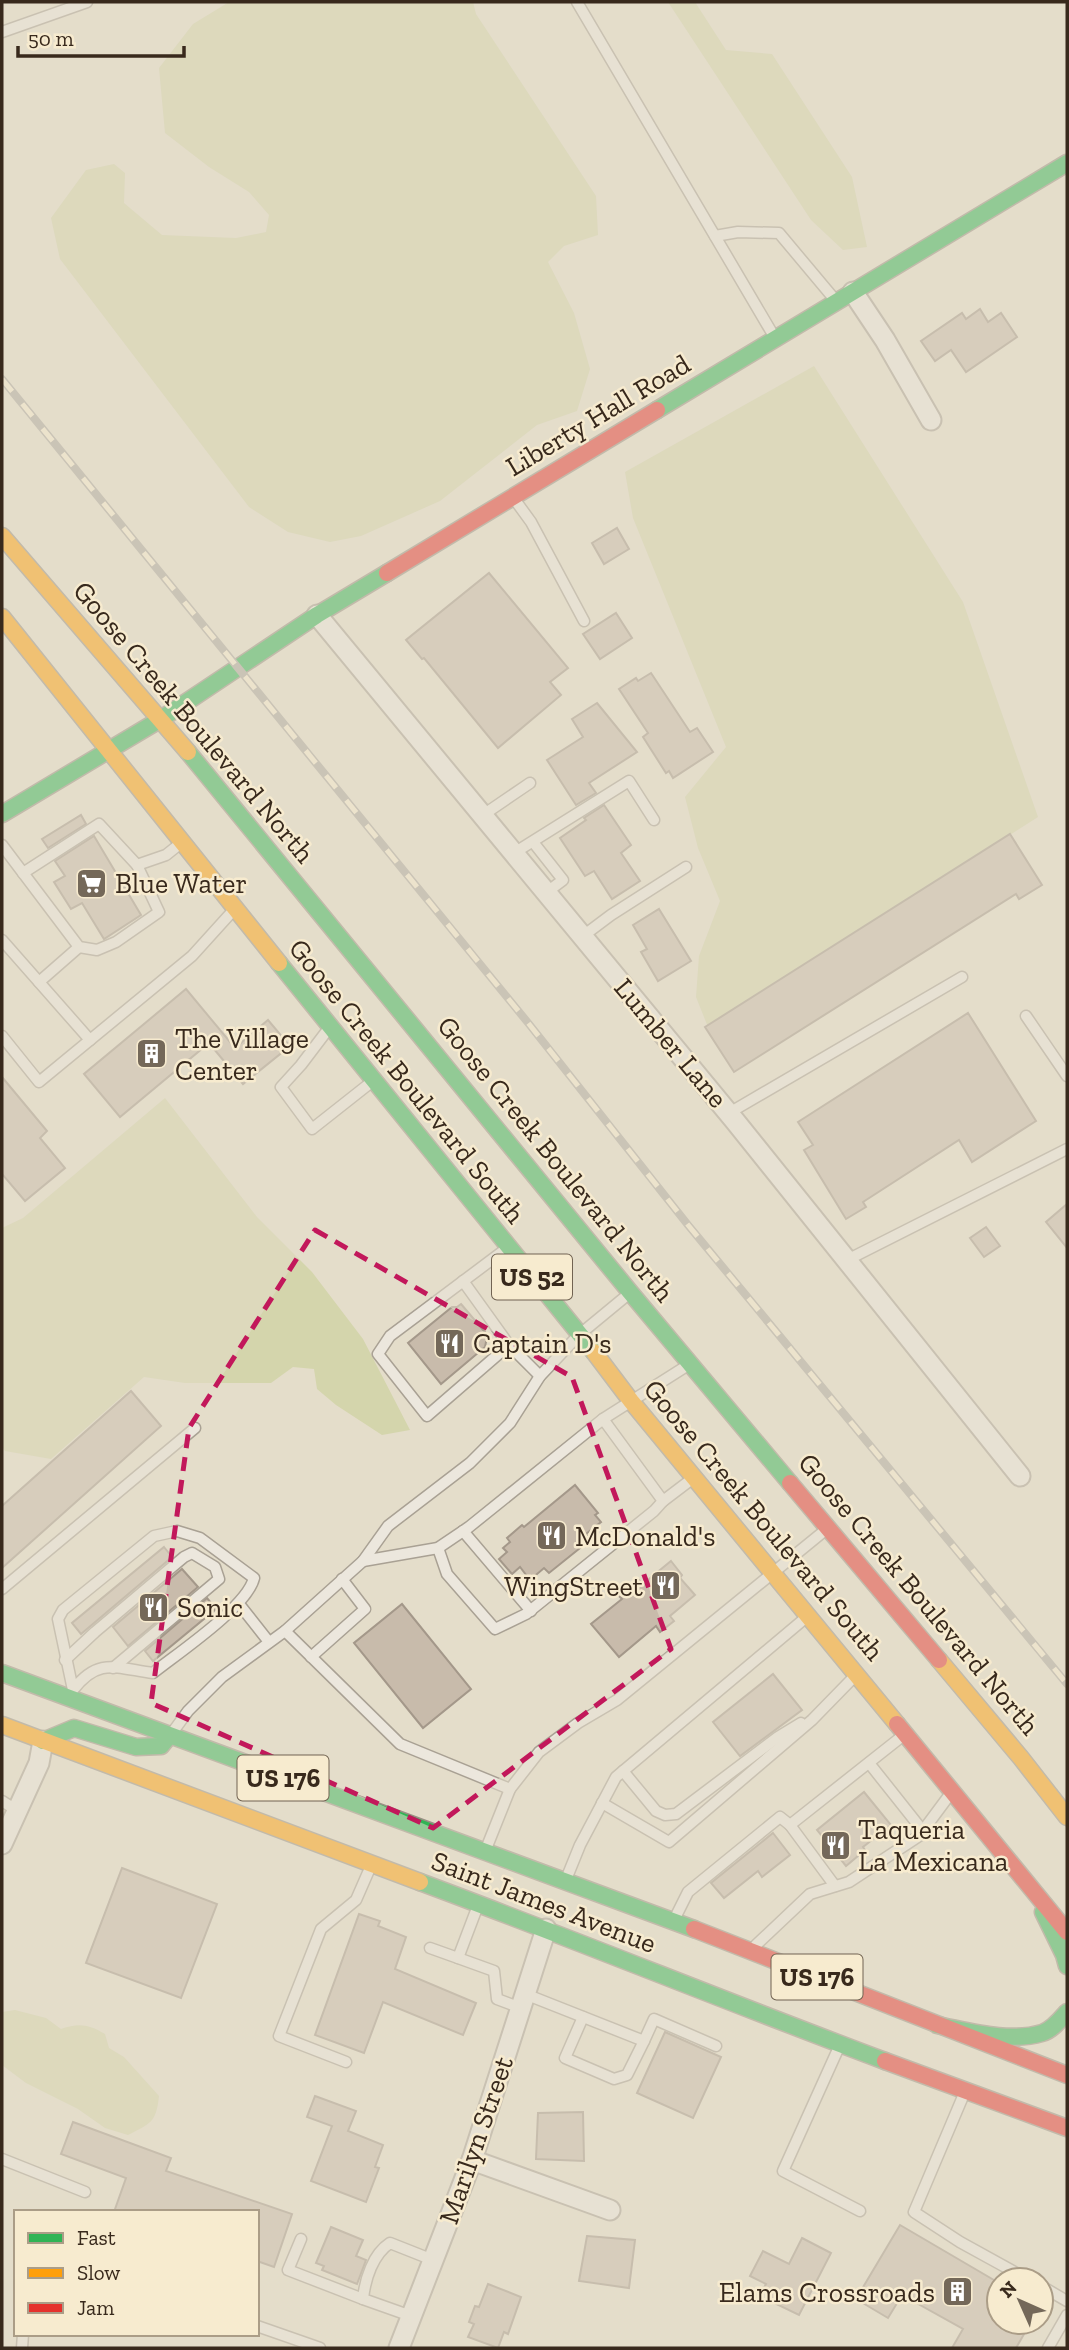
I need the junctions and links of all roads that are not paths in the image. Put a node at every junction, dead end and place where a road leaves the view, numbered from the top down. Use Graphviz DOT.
graph roads {
  1 [pos="87,2"];
  2 [pos="577,2"];
  3 [pos="2,32"];
  4 [pos="1067,163"];
  5 [pos="715,236"];
  6 [pos="853,292"];
  7 [pos="836,302"];
  8 [pos="775,338"];
  9 [pos="931,420"];
  10 [pos="512,497"];
  11 [pos="2,536"];
  12 [pos="317,615"];
  13 [pos="2,617"];
  14 [pos="584,621"];
  15 [pos="161,719"];
  16 [pos="109,751"];
  17 [pos="530,783"];
  18 [pos="2,814"];
  19 [pos="483,815"];
  20 [pos="654,821"];
  21 [pos="533,842"];
  22 [pos="183,843"];
  23 [pos="2,845"];
  24 [pos="514,853"];
  25 [pos="137,865"];
  26 [pos="686,867"];
  27 [pos="23,873"];
  28 [pos="547,892"];
  29 [pos="236,909"];
  30 [pos="583,936"];
  31 [pos="2,940"];
  32 [pos="79,947"];
  33 [pos="962,977"];
  34 [pos="39,982"];
  35 [pos="1026,1016"];
  36 [pos="330,1026"];
  37 [pos="2,1036"];
  38 [pos="90,1040"];
  39 [pos="1067,1076"];
  40 [pos="373,1081"];
  41 [pos="729,1113"];
  42 [pos="1067,1149"];
  43 [pos="508,1248"];
  44 [pos="847,1260"];
  45 [pos="463,1282"];
  46 [pos="630,1292"];
  47 [pos="580,1334"];
  48 [pos="509,1345"];
  49 [pos="691,1363"];
  50 [pos="540,1376"];
  51 [pos="631,1401"];
  52 [pos="603,1419"];
  53 [pos="195,1428"];
  54 [pos="1020,1476"];
  55 [pos="694,1477"];
  56 [pos="663,1501"];
  57 [pos="828,1527"];
  58 [pos="463,1531"];
  59 [pos="438,1548"];
  60 [pos="363,1561"];
  61 [pos="774,1573"];
  62 [pos="342,1579"];
  63 [pos="2,1589"];
  64 [pos="239,1604"];
  65 [pos="531,1611"];
  66 [pos="809,1615"];
  67 [pos="285,1631"];
  68 [pos="269,1642"];
  69 [pos="311,1657"];
  70 [pos="65,1660"];
  71 [pos="113,1668"];
  72 [pos="2,1673"];
  73 [pos="857,1673"];
  74 [pos="71,1694"];
  75 [pos="819,1713"];
  76 [pos="2,1725"];
  77 [pos="906,1734"];
  78 [pos="169,1735"];
  79 [pos="43,1741"];
  80 [pos="869,1763"];
  81 [pos="623,1771"];
  82 [pos="510,1790"];
  83 [pos="953,1791"];
  84 [pos="602,1803"];
  85 [pos="9,1806"];
  86 [pos="1067,1817"];
  87 [pos="790,1825"];
  88 [pos="923,1831"];
  89 [pos="2,1844"];
  90 [pos="485,1853"];
  91 [pos="371,1864"];
  92 [pos="565,1881"];
  93 [pos="835,1886"];
  94 [pos="1030,1886"];
  95 [pos="478,1904"];
  96 [pos="673,1922"];
  97 [pos="546,1929"];
  98 [pos="1067,1932"];
  99 [pos="430,1948"];
  100 [pos="750,1950"];
  101 [pos="458,1958"];
  102 [pos="1067,1966"];
  103 [pos="523,2001"];
  104 [pos="1067,2012"];
  105 [pos="583,2017"];
  106 [pos="937,2025"];
  107 [pos="643,2041"];
  108 [pos="841,2044"];
  109 [pos="716,2046"];
  110 [pos="346,2062"];
  111 [pos="1067,2075"];
  112 [pos="966,2090"];
  113 [pos="1067,2128"];
  114 [pos="2,2159"];
  115 [pos="472,2160"];
  116 [pos="85,2192"];
  117 [pos="610,2210"];
  118 [pos="860,2211"];
  119 [pos="301,2239"];
  120 [pos="433,2260"];
  121 [pos="1004,2266"];
  122 [pos="363,2299"];
  123 [pos="1067,2315"];
  124 [pos="411,2316"];
  125 [pos="259,2327"];
  126 [pos="320,2348"];
  127 [pos="399,2348"];
  128 [pos="1048,2348"];
  1 -- 3 [label="lane"];
  2 -- 5 [label="lane"];
  4 -- 6 [label="main road, Liberty Hall Road"];
  5 -- 7 [label="lane"];
  5 -- 8 [label="lane"];
  6 -- 7 [label="main road, Liberty Hall Road"];
  6 -- 9 [label="street"];
  7 -- 8 [label="main road, Liberty Hall Road"];
  8 -- 10 [label="main road, Liberty Hall Road"];
  10 -- 12 [label="main road, Liberty Hall Road"];
  10 -- 14 [label="lane"];
  11 -- 15 [label="main road, Goose Creek Boulevard North / US 52"];
  12 -- 15 [label="main road, Liberty Hall Road"];
  12 -- 19 [label="street, Lumber Lane"];
  13 -- 16 [label="main road, Goose Creek Boulevard South / US 52"];
  15 -- 16 [label="main road, Liberty Hall Road"];
  15 -- 46 [label="main road, Goose Creek Boulevard North / US 52"];
  16 -- 18 [label="main road, Liberty Hall Road"];
  16 -- 22 [label="main road, Goose Creek Boulevard South / US 52"];
  17 -- 19 [label="lane"];
  19 -- 24 [label="street, Lumber Lane"];
  20 -- 21 [label="lane"];
  21 -- 24 [label="lane"];
  21 -- 28 [label="lane"];
  22 -- 25 [label="lane"];
  22 -- 29 [label="main road, Goose Creek Boulevard South / US 52"];
  23 -- 27 [label="lane"];
  24 -- 28 [label="street, Lumber Lane"];
  25 -- 27 [label="lane"];
  25 -- 32 [label="lane"];
  26 -- 30 [label="lane"];
  27 -- 32 [label="lane"];
  28 -- 30 [label="street, Lumber Lane"];
  29 -- 36 [label="main road, Goose Creek Boulevard South / US 52"];
  29 -- 38 [label="lane"];
  30 -- 41 [label="street, Lumber Lane"];
  31 -- 34 [label="lane"];
  32 -- 34 [label="lane"];
  33 -- 41 [label="lane"];
  34 -- 38 [label="lane"];
  35 -- 39 [label="lane"];
  36 -- 40 [label="main road, Goose Creek Boulevard South / US 52"];
  36 -- 40 [label="lane"];
  37 -- 38 [label="lane"];
  40 -- 43 [label="main road, Goose Creek Boulevard South / US 52"];
  41 -- 44 [label="street, Lumber Lane"];
  42 -- 44 [label="lane"];
  43 -- 45 [label="lane"];
  43 -- 47 [label="main road, Goose Creek Boulevard South / US 52"];
  44 -- 54 [label="street, Lumber Lane"];
  45 -- 48 [label="lane"];
  45 -- 48 [label="lane"];
  46 -- 47 [label="lane"];
  46 -- 49 [label="main road, Goose Creek Boulevard North / US 52"];
  47 -- 50 [label="lane"];
  47 -- 51 [label="main road, Goose Creek Boulevard South / US 52"];
  48 -- 50 [label="lane"];
  49 -- 51 [label="lane"];
  49 -- 57 [label="main road, Goose Creek Boulevard North / US 52"];
  50 -- 60 [label="lane"];
  51 -- 52 [label="lane"];
  51 -- 55 [label="main road, Goose Creek Boulevard South / US 52"];
  52 -- 56 [label="lane"];
  52 -- 58 [label="lane"];
  53 -- 63 [label="lane"];
  55 -- 56 [label="lane"];
  55 -- 61 [label="main road, Goose Creek Boulevard South / US 52"];
  56 -- 65 [label="lane"];
  57 -- 61 [label="lane"];
  57 -- 86 [label="main road, Goose Creek Boulevard North / US 52"];
  58 -- 59 [label="lane"];
  58 -- 65 [label="lane"];
  59 -- 60 [label="lane"];
  59 -- 65 [label="lane"];
  60 -- 62 [label="lane"];
  61 -- 66 [label="main road, Goose Creek Boulevard South / US 52"];
  61 -- 82 [label="lane"];
  62 -- 67 [label="lane"];
  62 -- 69 [label="lane"];
  64 -- 68 [label="lane"];
  64 -- 70 [label="lane"];
  64 -- 71 [label="lane"];
  66 -- 73 [label="main road, Goose Creek Boulevard South / US 52"];
  66 -- 81 [label="lane"];
  67 -- 68 [label="lane"];
  67 -- 69 [label="lane"];
  68 -- 78 [label="lane"];
  69 -- 82 [label="lane"];
  70 -- 71 [label="lane"];
  70 -- 74 [label="lane"];
  71 -- 74 [label="lane"];
  72 -- 74 [label="main road, Saint James Avenue / US 176"];
  73 -- 75 [label="lane"];
  73 -- 77 [label="main road, Goose Creek Boulevard South / US 52"];
  74 -- 78 [label="main road, Saint James Avenue / US 176"];
  75 -- 81 [label="lane"];
  75 -- 84 [label="lane"];
  76 -- 79 [label="main road, Saint James Avenue / US 176"];
  77 -- 80 [label="lane"];
  77 -- 83 [label="main road, Goose Creek Boulevard South / US 52"];
  78 -- 79 [label="main road"];
  78 -- 90 [label="main road, Saint James Avenue / US 176"];
  79 -- 85 [label="street"];
  79 -- 91 [label="main road, Saint James Avenue / US 176"];
  80 -- 87 [label="lane"];
  80 -- 88 [label="lane"];
  81 -- 84 [label="lane"];
  82 -- 90 [label="lane"];
  83 -- 88 [label="lane"];
  83 -- 94 [label="main road, Goose Creek Boulevard South / US 52"];
  84 -- 92 [label="lane"];
  85 -- 89 [label="street"];
  87 -- 93 [label="lane"];
  87 -- 96 [label="lane"];
  88 -- 93 [label="lane"];
  90 -- 92 [label="main road, Saint James Avenue / US 176"];
  91 -- 95 [label="main road, Saint James Avenue / US 176"];
  91 -- 110 [label="lane"];
  92 -- 96 [label="main road, Saint James Avenue / US 176"];
  93 -- 100 [label="lane"];
  94 -- 98 [label="main road, Goose Creek Boulevard South / US 52"];
  94 -- 102 [label="main road"];
  95 -- 97 [label="main road, Saint James Avenue / US 176"];
  95 -- 101 [label="lane"];
  96 -- 100 [label="main road, Saint James Avenue / US 176"];
  97 -- 103 [label="street, Marilyn Street"];
  97 -- 108 [label="main road, Saint James Avenue / US 176"];
  99 -- 101 [label="lane"];
  100 -- 106 [label="main road, Saint James Avenue / US 176"];
  101 -- 103 [label="lane"];
  103 -- 105 [label="lane"];
  103 -- 115 [label="street, Marilyn Street"];
  104 -- 106 [label="main road"];
  105 -- 107 [label="lane"];
  105 -- 107 [label="lane"];
  106 -- 111 [label="main road, Saint James Avenue / US 176"];
  107 -- 109 [label="lane"];
  108 -- 112 [label="main road, Saint James Avenue / US 176"];
  108 -- 118 [label="lane"];
  112 -- 113 [label="main road, Saint James Avenue / US 176"];
  112 -- 121 [label="lane"];
  114 -- 116 [label="lane"];
  115 -- 117 [label="street"];
  115 -- 120 [label="street, Marilyn Street"];
  119 -- 122 [label="lane"];
  120 -- 122 [label="lane"];
  120 -- 124 [label="street, Marilyn Street"];
  122 -- 124 [label="lane"];
  123 -- 128 [label="lane"];
  124 -- 127 [label="street, Marilyn Street"];
  125 -- 126 [label="lane"];
}
